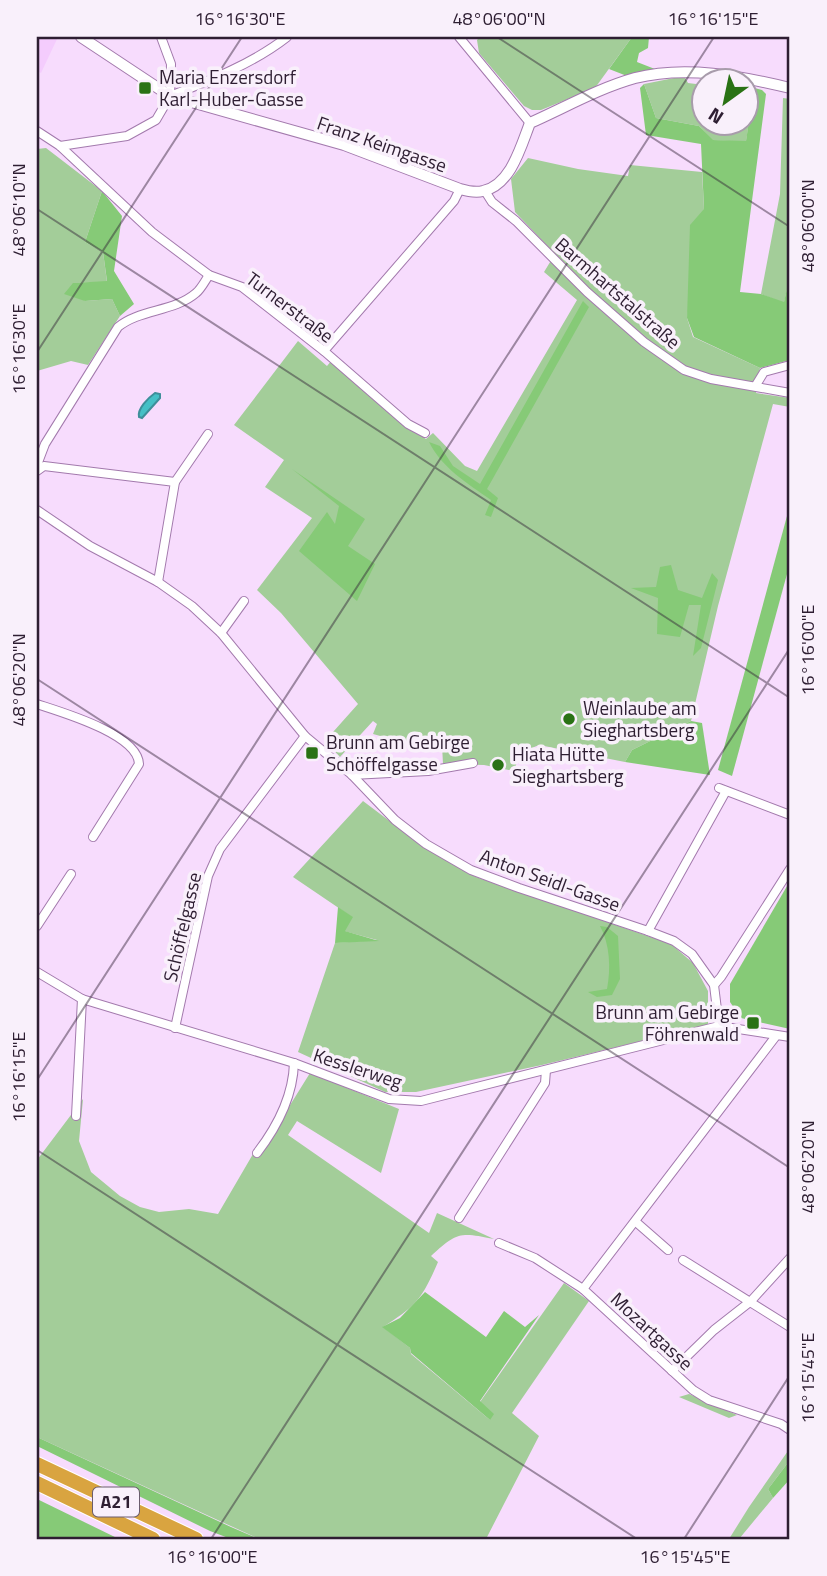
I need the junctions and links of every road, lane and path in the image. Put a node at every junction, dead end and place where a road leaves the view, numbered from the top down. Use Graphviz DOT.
graph roads {
  1 [pos="81,37"];
  2 [pos="161,37"];
  3 [pos="287,37"];
  4 [pos="459,37"];
  5 [pos="790,88"];
  6 [pos="170,96"];
  7 [pos="530,123"];
  8 [pos="37,131"];
  9 [pos="60,146"];
  10 [pos="460,189"];
  11 [pos="485,191"];
  12 [pos="209,275"];
  13 [pos="324,351"];
  14 [pos="790,365"];
  15 [pos="756,385"];
  16 [pos="790,393"];
  17 [pos="425,433"];
  18 [pos="208,434"];
  19 [pos="37,465"];
  20 [pos="37,471"];
  21 [pos="175,481"];
  22 [pos="37,510"];
  23 [pos="158,582"];
  24 [pos="244,601"];
  25 [pos="221,633"];
  26 [pos="37,704"];
  27 [pos="305,736"];
  28 [pos="473,763"];
  29 [pos="352,775"];
  30 [pos="790,815"];
  31 [pos="93,837"];
  32 [pos="790,869"];
  33 [pos="72,873"];
  34 [pos="37,926"];
  35 [pos="648,931"];
  36 [pos="37,972"];
  37 [pos="714,985"];
  38 [pos="82,999"];
  39 [pos="719,1026"];
  40 [pos="175,1028"];
  41 [pos="776,1036"];
  42 [pos="790,1037"];
  43 [pos="295,1063"];
  44 [pos="546,1070"];
  45 [pos="76,1116"];
  46 [pos="257,1153"];
  47 [pos="459,1218"];
  48 [pos="636,1222"];
  49 [pos="499,1243"];
  50 [pos="668,1250"];
  51 [pos="790,1258"];
  52 [pos="683,1260"];
  53 [pos="583,1289"];
  54 [pos="751,1301"];
  55 [pos="790,1327"];
  56 [pos="672,1371"];
  57 [pos="790,1430"];
  58 [pos="37,1464"];
  59 [pos="37,1483"];
  60 [pos="153,1539"];
  61 [pos="196,1539"];
  1 -- 6 [label="main road, Franz Keimgasse"];
  2 -- 6 [label="street"];
  3 -- 6 [label="street"];
  4 -- 7 [label="street"];
  5 -- 7 [label="main road"];
  6 -- 9 [label="street"];
  6 -- 10 [label="main road, Franz Keimgasse"];
  7 -- 11 [label="main road"];
  8 -- 9 [label="street, Turnerstraße"];
  9 -- 12 [label="street, Turnerstraße"];
  10 -- 11 [label="main road, Franz Keimgasse"];
  10 -- 13 [label="street"];
  11 -- 15 [label="street, Barmhartstalstraße"];
  12 -- 13 [label="street, Turnerstraße"];
  12 -- 19 [label="street"];
  13 -- 17 [label="street, Turnerstraße"];
  14 -- 15 [label="street"];
  15 -- 16 [label="street, Barmhartstalstraße"];
  18 -- 21 [label="street"];
  20 -- 21 [label="street"];
  21 -- 23 [label="street"];
  22 -- 23 [label="street, Anton Seidl-Gasse"];
  23 -- 25 [label="street, Anton Seidl-Gasse"];
  24 -- 25 [label="street"];
  25 -- 27 [label="street, Anton Seidl-Gasse"];
  26 -- 31 [label="street"];
  27 -- 29 [label="street, Anton Seidl-Gasse"];
  27 -- 40 [label="street, Schöffelgasse"];
  28 -- 29 [label="street"];
  29 -- 35 [label="street, Anton Seidl-Gasse"];
  30 -- 35 [label="street"];
  32 -- 37 [label="street"];
  33 -- 34 [label="street"];
  35 -- 37 [label="street, Anton Seidl-Gasse"];
  36 -- 38 [label="street, Kesslerweg"];
  37 -- 39 [label="street, Anton Seidl-Gasse"];
  38 -- 40 [label="street, Kesslerweg"];
  38 -- 45 [label="street"];
  39 -- 41 [label="street"];
  39 -- 44 [label="street, Kesslerweg"];
  40 -- 43 [label="street, Kesslerweg"];
  41 -- 42 [label="street"];
  41 -- 48 [label="street"];
  43 -- 44 [label="street, Kesslerweg"];
  43 -- 46 [label="street"];
  44 -- 47 [label="street"];
  48 -- 50 [label="street"];
  48 -- 53 [label="street"];
  49 -- 53 [label="street, Mozartgasse"];
  51 -- 54 [label="street"];
  52 -- 54 [label="street"];
  53 -- 56 [label="street, Mozartgasse"];
  54 -- 55 [label="street"];
  54 -- 56 [label="street"];
  56 -- 57 [label="street, Mozartgasse"];
  58 -- 61 [label="highway, A21"];
  59 -- 60 [label="highway, A21"];
}
